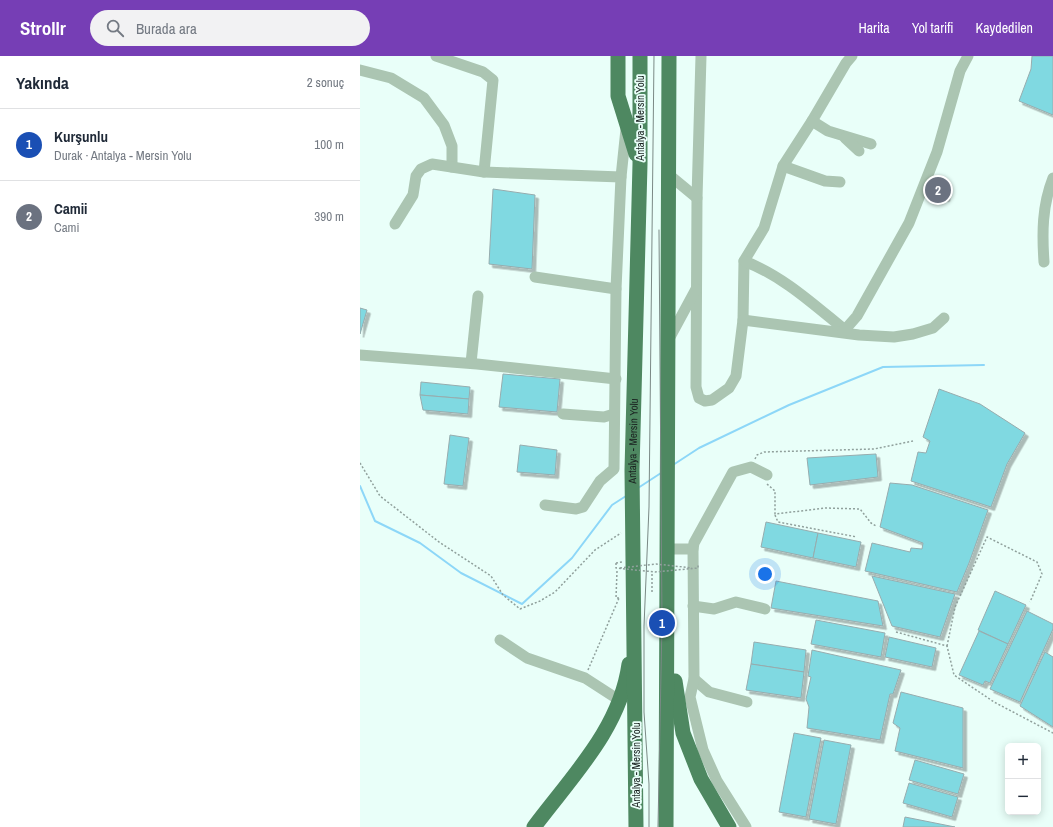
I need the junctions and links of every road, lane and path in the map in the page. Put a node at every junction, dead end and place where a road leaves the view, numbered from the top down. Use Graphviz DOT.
graph roads {
  1 [pos="436,56"];
  2 [pos="618,56"];
  3 [pos="640,56"];
  4 [pos="670,56"];
  5 [pos="701,56"];
  6 [pos="852,56"];
  7 [pos="968,56"];
  8 [pos="360,70"];
  9 [pos="812,121"];
  10 [pos="627,127"];
  11 [pos="843,137"];
  12 [pos="872,144"];
  13 [pos="859,151"];
  14 [pos="640,164"];
  15 [pos="783,166"];
  16 [pos="452,167"];
  17 [pos="484,172"];
  18 [pos="668,174"];
  19 [pos="620,177"];
  20 [pos="1053,178"];
  21 [pos="840,182"];
  22 [pos="697,198"];
  23 [pos="395,224"];
  24 [pos="744,261"];
  25 [pos="1044,262"];
  26 [pos="535,277"];
  27 [pos="697,286"];
  28 [pos="616,289"];
  29 [pos="478,296"];
  30 [pos="944,318"];
  31 [pos="743,320"];
  32 [pos="844,331"];
  33 [pos="667,343"];
  34 [pos="360,354"];
  35 [pos="471,363"];
  36 [pos="616,379"];
  37 [pos="563,414"];
  38 [pos="614,414"];
  39 [pos="914,441"];
  40 [pos="360,463"];
  41 [pos="752,467"];
  42 [pos="767,475"];
  43 [pos="545,505"];
  44 [pos="775,514"];
  45 [pos="633,521"];
  46 [pos="876,526"];
  47 [pos="857,537"];
  48 [pos="668,549"];
  49 [pos="693,549"];
  50 [pos="616,563"];
  51 [pos="698,564"];
  52 [pos="698,568"];
  53 [pos="616,570"];
  54 [pos="652,572"];
  55 [pos="697,572"];
  56 [pos="616,592"];
  57 [pos="652,592"];
  58 [pos="619,598"];
  59 [pos="1030,602"];
  60 [pos="693,606"];
  61 [pos="765,609"];
  62 [pos="635,617"];
  63 [pos="668,620"];
  64 [pos="896,632"];
  65 [pos="500,640"];
  66 [pos="947,646"];
  67 [pos="585,678"];
  68 [pos="694,679"];
  69 [pos="620,700"];
  70 [pos="747,702"];
  71 [pos="1053,733"];
  72 [pos="534,827"];
  73 [pos="636,827"];
  74 [pos="666,827"];
  75 [pos="729,827"];
  76 [pos="746,827"];
  1 -- 17 [label="street"];
  2 -- 10 [label="highway"];
  3 -- 14 [label="highway, Antalya - Mersin Yolu"];
  4 -- 18 [label="highway"];
  5 -- 22 [label="street"];
  6 -- 9 [label="street"];
  7 -- 32 [label="street"];
  8 -- 16 [label="street"];
  9 -- 11 [label="street"];
  9 -- 15 [label="street"];
  10 -- 14 [label="highway"];
  10 -- 19 [label="street"];
  11 -- 12 [label="street"];
  11 -- 13 [label="street"];
  14 -- 45 [label="highway, Antalya - Mersin Yolu"];
  15 -- 21 [label="street"];
  15 -- 24 [label="street"];
  16 -- 17 [label="street"];
  16 -- 23 [label="street"];
  17 -- 19 [label="street"];
  18 -- 22 [label="street"];
  18 -- 33 [label="highway"];
  19 -- 28 [label="street"];
  20 -- 25 [label="street"];
  22 -- 27 [label="street"];
  24 -- 31 [label="street"];
  24 -- 32 [label="street"];
  26 -- 28 [label="street"];
  27 -- 31 [label="street"];
  27 -- 33 [label="street"];
  28 -- 36 [label="street"];
  29 -- 35 [label="street"];
  30 -- 32 [label="street"];
  31 -- 32 [label="street"];
  33 -- 48 [label="highway"];
  34 -- 35 [label="street"];
  35 -- 36 [label="street"];
  36 -- 38 [label="street"];
  37 -- 38 [label="street"];
  38 -- 43 [label="street"];
  39 -- 41 [label="path"];
  40 -- 45 [label="path"];
  41 -- 42 [label="street"];
  41 -- 49 [label="street"];
  42 -- 44 [label="path"];
  44 -- 46 [label="path"];
  44 -- 47 [label="path"];
  45 -- 62 [label="highway, Antalya - Mersin Yolu"];
  48 -- 49 [label="street"];
  48 -- 63 [label="highway"];
  49 -- 60 [label="street"];
  50 -- 53 [label="path, bridge"];
  51 -- 52 [label="path, bridge"];
  52 -- 53 [label="path, bridge"];
  52 -- 54 [label="path, bridge"];
  52 -- 55 [label="path, bridge"];
  53 -- 54 [label="path, bridge"];
  53 -- 56 [label="path"];
  54 -- 57 [label="path"];
  58 -- 67 [label="path"];
  59 -- 66 [label="path"];
  60 -- 61 [label="street"];
  60 -- 68 [label="street"];
  62 -- 69 [label="highway"];
  62 -- 73 [label="highway, Antalya - Mersin Yolu"];
  63 -- 74 [label="highway"];
  63 -- 75 [label="highway"];
  64 -- 66 [label="path"];
  65 -- 67 [label="street"];
  66 -- 71 [label="path"];
  67 -- 69 [label="street"];
  68 -- 70 [label="street"];
  68 -- 76 [label="street"];
  69 -- 72 [label="highway"];
}
